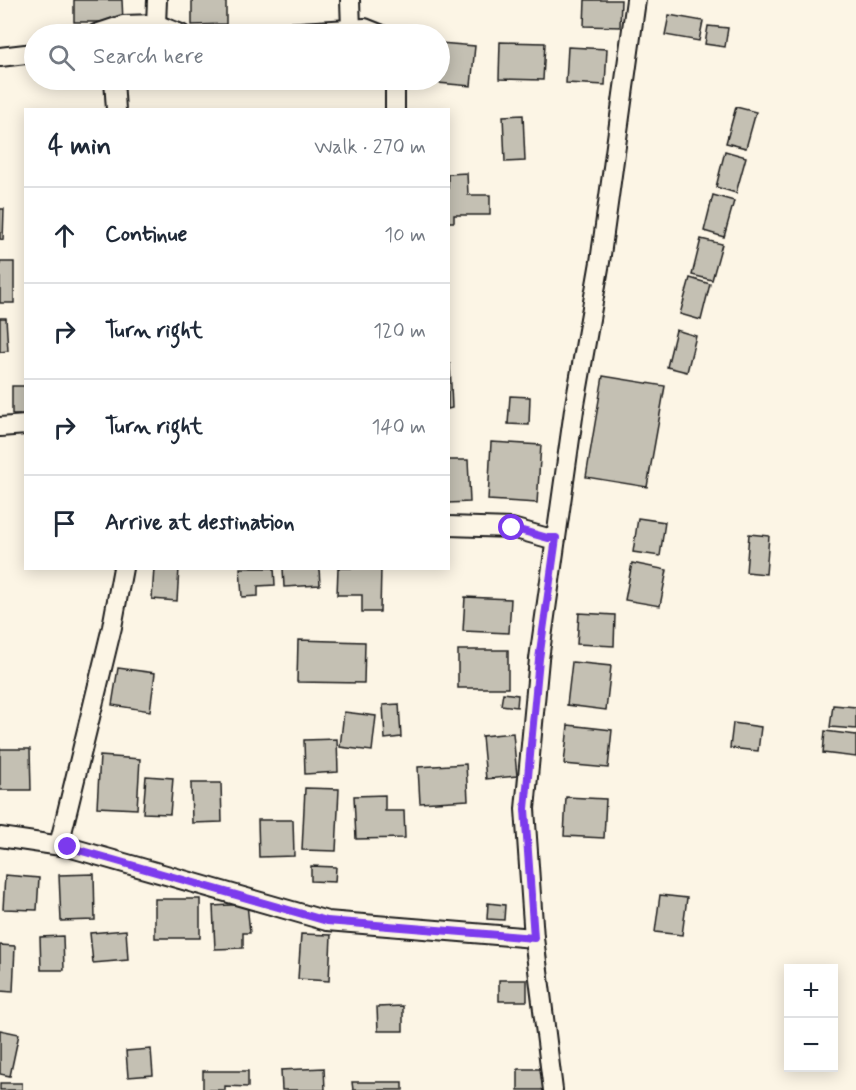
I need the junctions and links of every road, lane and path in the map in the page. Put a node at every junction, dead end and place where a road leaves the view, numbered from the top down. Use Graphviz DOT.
graph roads {
  1 [pos="157,0"];
  2 [pos="350,0"];
  3 [pos="636,0"];
  4 [pos="156,24"];
  5 [pos="351,24"];
  6 [pos="24,54"];
  7 [pos="0,57"];
  8 [pos="115,90"];
  9 [pos="395,90"];
  10 [pos="116,108"];
  11 [pos="395,108"];
  12 [pos="24,424"];
  13 [pos="0,427"];
  14 [pos="450,526"];
  15 [pos="556,538"];
  16 [pos="123,570"];
  17 [pos="0,837"];
  18 [pos="59,845"];
  19 [pos="534,938"];
  20 [pos="553,1090"];
  1 -- 4 [label="street"];
  2 -- 5 [label="street"];
  3 -- 15 [label="street"];
  6 -- 7 [label="street"];
  8 -- 10 [label="street"];
  9 -- 11 [label="street"];
  12 -- 13 [label="street"];
  14 -- 15 [label="street"];
  15 -- 19 [label="street"];
  16 -- 18 [label="street"];
  17 -- 18 [label="street"];
  18 -- 19 [label="street"];
  19 -- 20 [label="street"];
}
